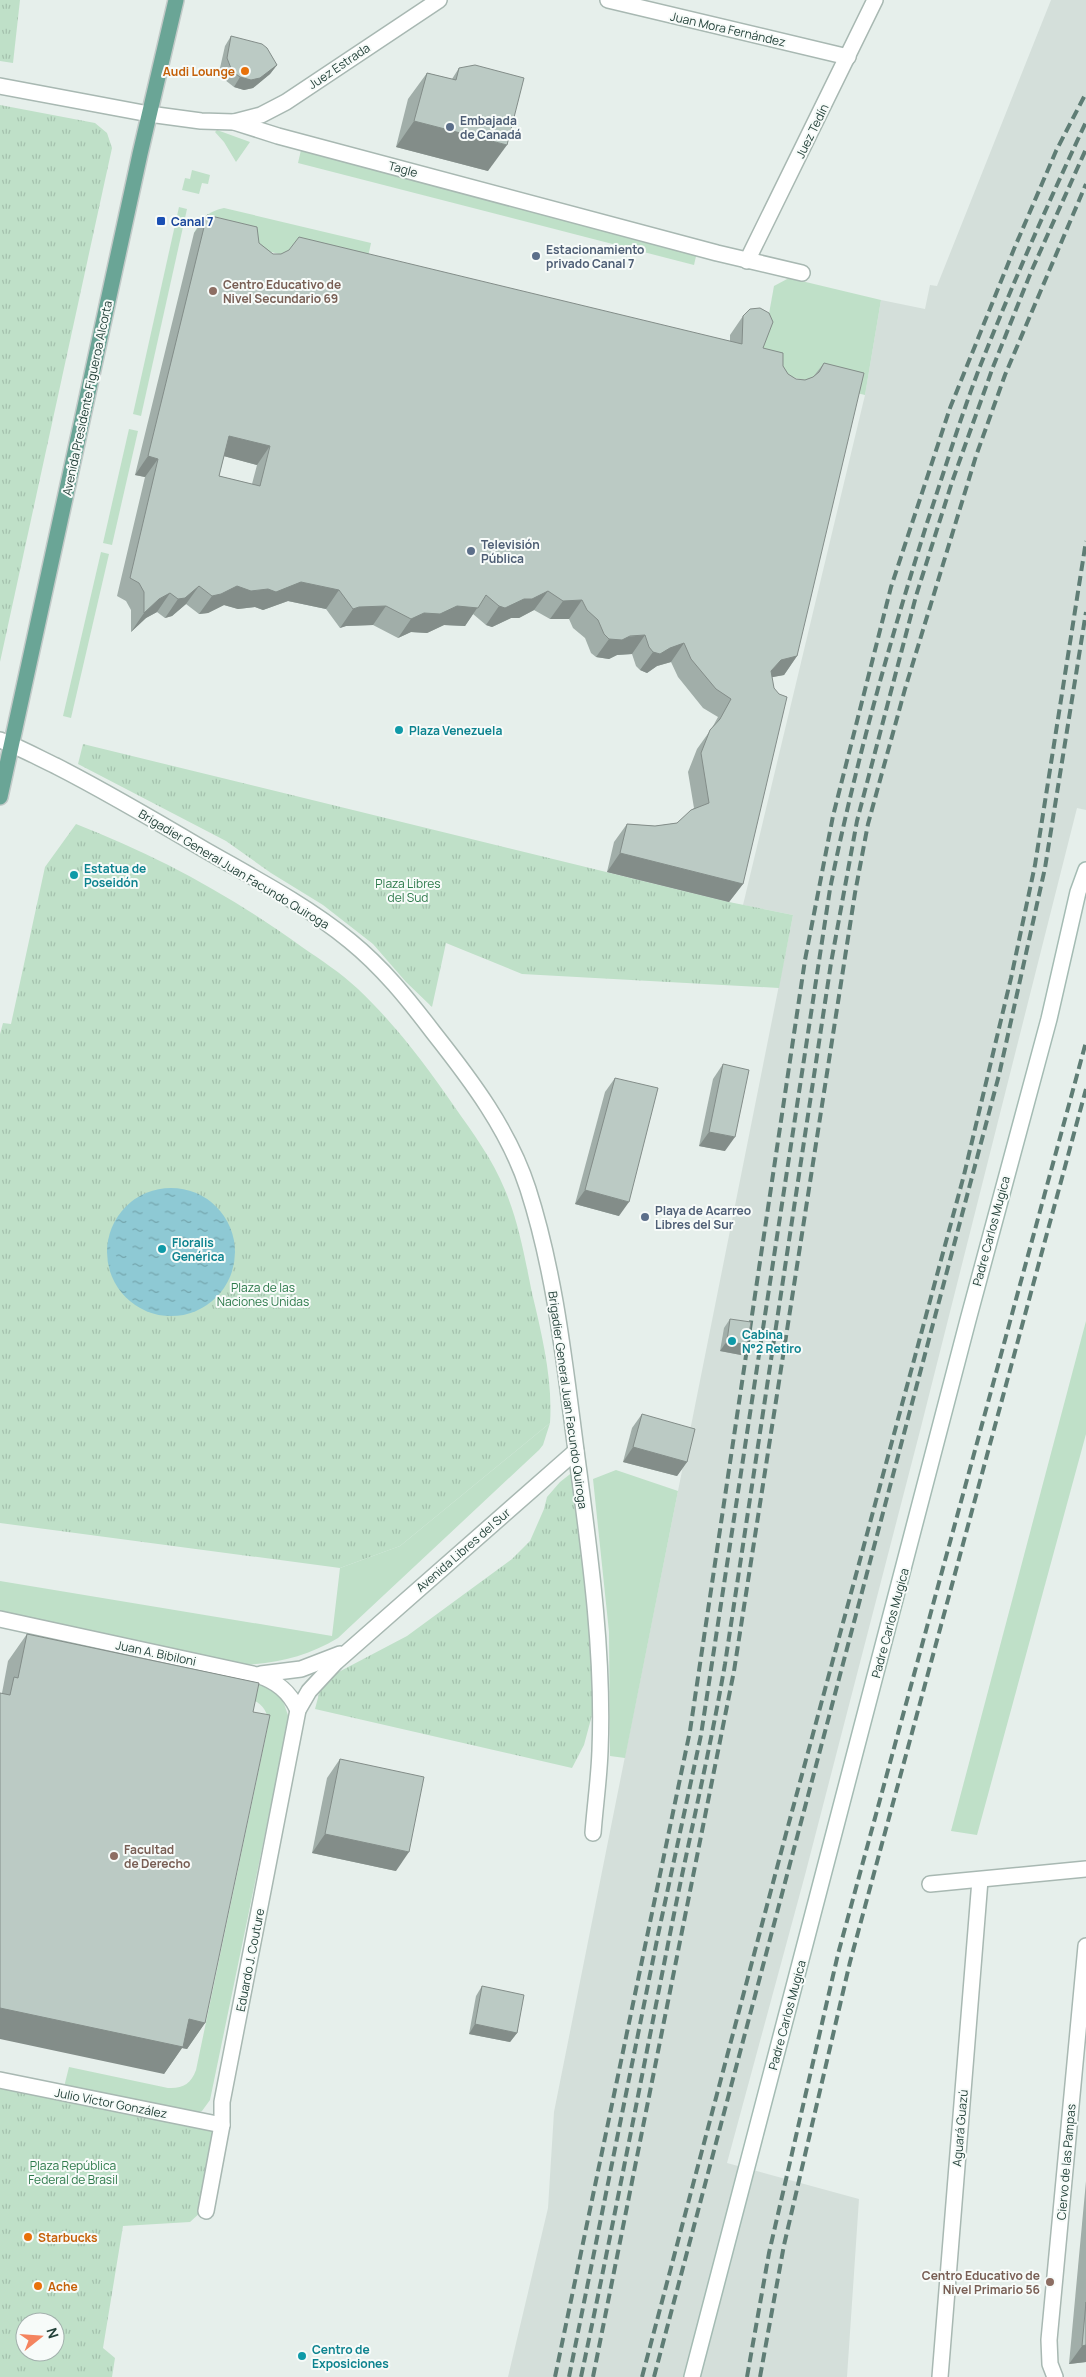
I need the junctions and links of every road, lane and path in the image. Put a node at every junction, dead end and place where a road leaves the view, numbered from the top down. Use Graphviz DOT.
graph roads {
  1 [pos="176,0"];
  2 [pos="439,0"];
  3 [pos="608,0"];
  4 [pos="875,0"];
  5 [pos="848,58"];
  6 [pos="0,86"];
  7 [pos="149,114"];
  8 [pos="234,122"];
  9 [pos="747,261"];
  10 [pos="802,273"];
  11 [pos="6,742"];
  12 [pos="0,797"];
  13 [pos="1086,870"];
  14 [pos="576,1451"];
  15 [pos="0,1620"];
  16 [pos="350,1649"];
  17 [pos="257,1674"];
  18 [pos="298,1710"];
  19 [pos="593,1833"];
  20 [pos="1086,1869"];
  21 [pos="980,1880"];
  22 [pos="930,1884"];
  23 [pos="1086,1946"];
  24 [pos="0,2080"];
  25 [pos="222,2125"];
  26 [pos="206,2211"];
  27 [pos="692,2377"];
  28 [pos="940,2377"];
  29 [pos="1055,2377"];
  1 -- 7 [label="main road, Avenida Presidente Figueroa Alcorta"];
  2 -- 8 [label="street, Juez Estrada"];
  3 -- 5 [label="street, Juan Mora Fernández"];
  4 -- 5 [label="street, Juez Tedín"];
  5 -- 9 [label="street, Juez Tedín"];
  6 -- 7 [label="street, Tagle"];
  7 -- 8 [label="street, Tagle"];
  7 -- 11 [label="main road, Avenida Presidente Figueroa Alcorta"];
  8 -- 9 [label="street, Tagle"];
  9 -- 10 [label="street, Tagle"];
  11 -- 12 [label="main road, Avenida Presidente Figueroa Alcorta"];
  11 -- 14 [label="street, Brigadier General Juan Facundo Quiroga"];
  13 -- 27 [label="street, Padre Carlos Mugica"];
  14 -- 16 [label="street, Avenida Libres del Sur"];
  14 -- 19 [label="street, Brigadier General Juan Facundo Quiroga"];
  15 -- 17 [label="street, Juan A. Bibiloni"];
  16 -- 17 [label="street, Avenida Libres del Sur"];
  16 -- 18 [label="street, Avenida Libres del Sur"];
  17 -- 18 [label="street, Juan A. Bibiloni"];
  18 -- 25 [label="street, Eduardo J. Couture"];
  20 -- 21 [label="street"];
  21 -- 22 [label="street"];
  21 -- 28 [label="street, Aguará Guazú"];
  23 -- 29 [label="street, Ciervo de las Pampas"];
  24 -- 25 [label="street, Julio Víctor González"];
  25 -- 26 [label="street, Eduardo J. Couture"];
}
